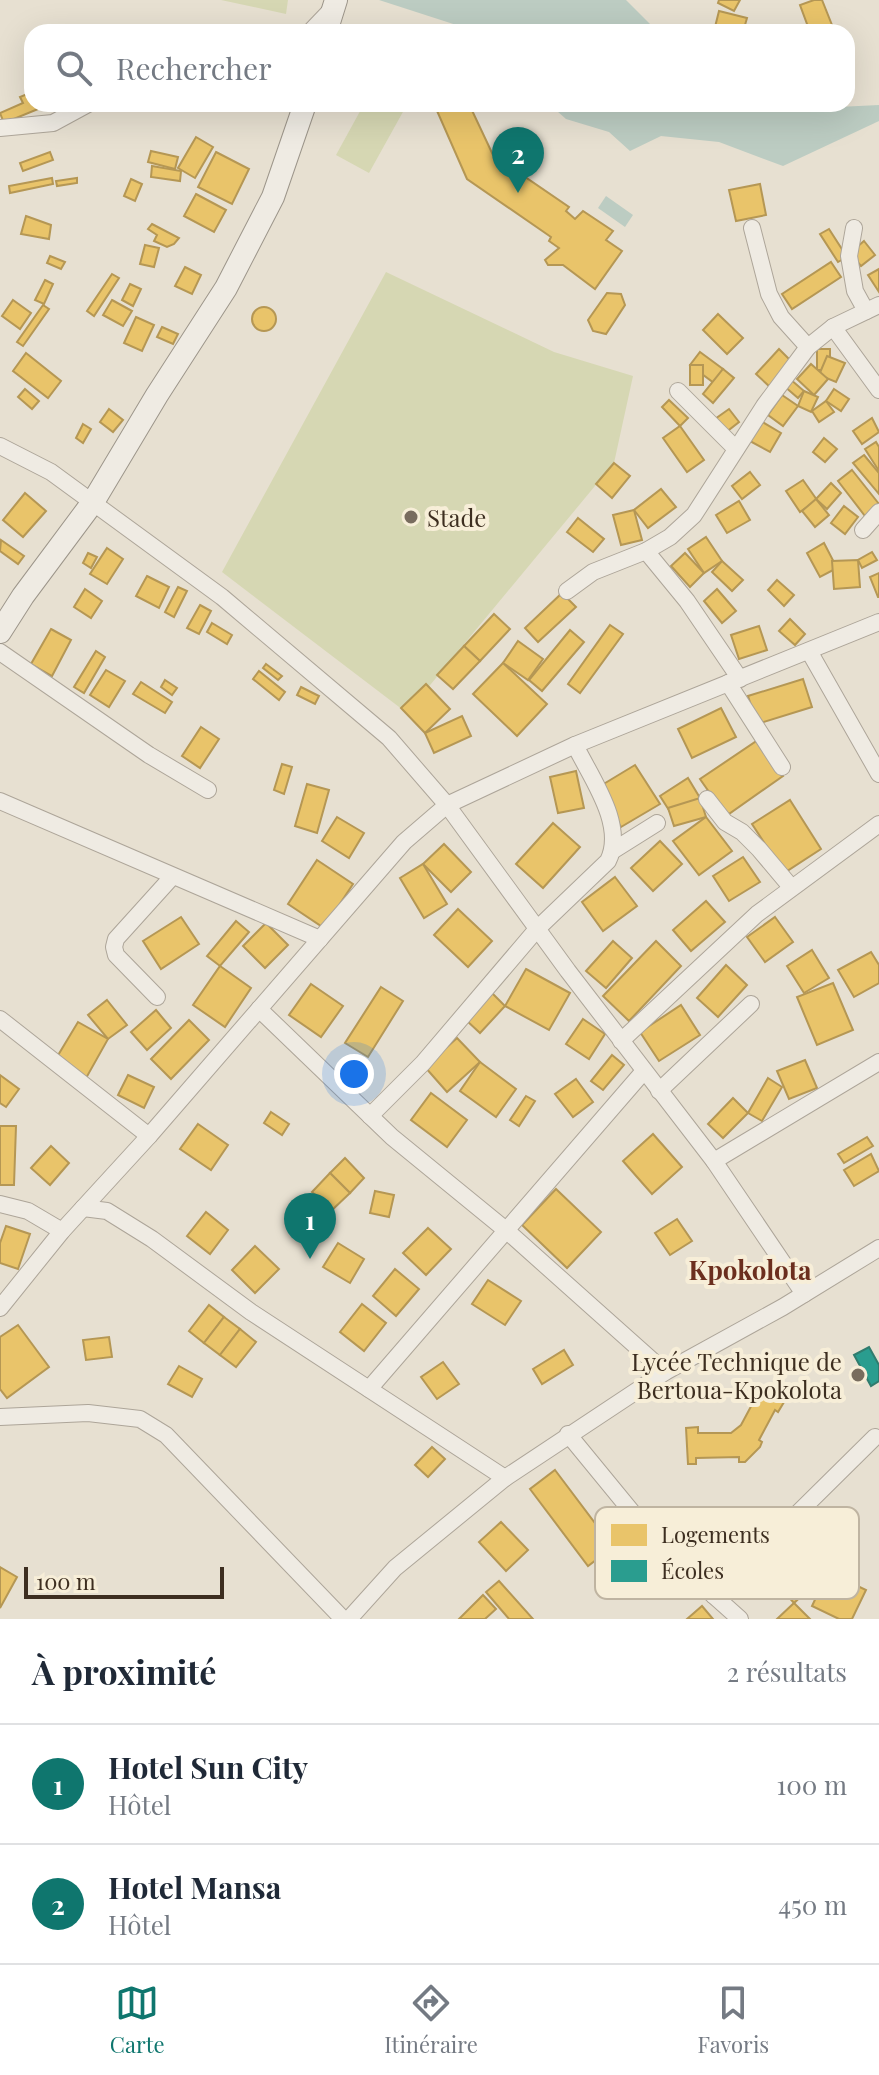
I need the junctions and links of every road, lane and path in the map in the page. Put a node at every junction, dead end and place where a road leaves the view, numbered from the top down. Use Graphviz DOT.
graph roads {
  1 [pos="335,4"];
  2 [pos="317,24"];
  3 [pos="329,24"];
  4 [pos="73,112"];
  5 [pos="302,112"];
  6 [pos="0,128"];
  7 [pos="752,228"];
  8 [pos="854,228"];
  9 [pos="872,308"];
  10 [pos="833,327"];
  11 [pos="808,347"];
  12 [pos="879,390"];
  13 [pos="678,391"];
  14 [pos="0,446"];
  15 [pos="736,449"];
  16 [pos="93,502"];
  17 [pos="879,512"];
  18 [pos="863,530"];
  19 [pos="646,551"];
  20 [pos="567,591"];
  21 [pos="879,622"];
  22 [pos="0,632"];
  23 [pos="809,651"];
  24 [pos="0,652"];
  25 [pos="734,681"];
  26 [pos="575,745"];
  27 [pos="782,767"];
  28 [pos="879,774"];
  29 [pos="208,790"];
  30 [pos="707,799"];
  31 [pos="0,801"];
  32 [pos="447,805"];
  33 [pos="657,823"];
  34 [pos="879,824"];
  35 [pos="614,850"];
  36 [pos="172,877"];
  37 [pos="791,887"];
  38 [pos="537,929"];
  39 [pos="320,939"];
  40 [pos="157,997"];
  41 [pos="751,1004"];
  42 [pos="259,1009"];
  43 [pos="0,1019"];
  44 [pos="621,1041"];
  45 [pos="879,1062"];
  46 [pos="644,1071"];
  47 [pos="659,1091"];
  48 [pos="370,1116"];
  49 [pos="149,1136"];
  50 [pos="714,1161"];
  51 [pos="0,1204"];
  52 [pos="83,1208"];
  53 [pos="62,1231"];
  54 [pos="507,1231"];
  55 [pos="879,1248"];
  56 [pos="804,1294"];
  57 [pos="0,1308"];
  58 [pos="665,1372"];
  59 [pos="369,1389"];
  60 [pos="0,1417"];
  61 [pos="568,1434"];
  62 [pos="875,1437"];
  63 [pos="505,1478"];
  64 [pos="628,1507"];
  65 [pos="804,1507"];
  66 [pos="717,1599"];
  67 [pos="346,1619"];
  68 [pos="740,1619"];
  1 -- 2 [label="street"];
  1 -- 3 [label="main road"];
  4 -- 6 [label="street"];
  5 -- 16 [label="main road"];
  7 -- 11 [label="street"];
  8 -- 9 [label="street"];
  9 -- 10 [label="street"];
  10 -- 11 [label="street"];
  10 -- 12 [label="street"];
  11 -- 15 [label="street"];
  13 -- 15 [label="street"];
  14 -- 16 [label="street"];
  15 -- 19 [label="street"];
  16 -- 22 [label="main road"];
  16 -- 32 [label="street"];
  17 -- 18 [label="street"];
  19 -- 20 [label="street"];
  19 -- 25 [label="street"];
  21 -- 23 [label="street"];
  23 -- 25 [label="street"];
  23 -- 28 [label="street"];
  24 -- 29 [label="street"];
  25 -- 26 [label="street"];
  25 -- 27 [label="street"];
  26 -- 32 [label="street"];
  26 -- 35 [label="street"];
  30 -- 37 [label="street"];
  31 -- 36 [label="street"];
  32 -- 38 [label="street"];
  32 -- 39 [label="street"];
  33 -- 35 [label="street"];
  34 -- 37 [label="street"];
  35 -- 38 [label="street"];
  36 -- 39 [label="street"];
  36 -- 40 [label="street"];
  37 -- 44 [label="street"];
  38 -- 44 [label="street"];
  38 -- 48 [label="street"];
  39 -- 42 [label="street"];
  41 -- 47 [label="street"];
  42 -- 48 [label="street"];
  42 -- 49 [label="street"];
  43 -- 49 [label="street"];
  44 -- 46 [label="street"];
  45 -- 50 [label="street"];
  46 -- 47 [label="street"];
  46 -- 54 [label="street"];
  47 -- 50 [label="street"];
  48 -- 54 [label="street"];
  49 -- 52 [label="street"];
  50 -- 56 [label="street"];
  51 -- 53 [label="street"];
  52 -- 53 [label="street"];
  52 -- 59 [label="street"];
  53 -- 57 [label="street"];
  54 -- 58 [label="street"];
  54 -- 59 [label="street"];
  55 -- 56 [label="street"];
  56 -- 58 [label="street"];
  58 -- 61 [label="street"];
  59 -- 63 [label="street"];
  60 -- 67 [label="street"];
  61 -- 63 [label="street"];
  61 -- 64 [label="street"];
  62 -- 65 [label="street"];
  63 -- 67 [label="street"];
  66 -- 68 [label="street"];
}
